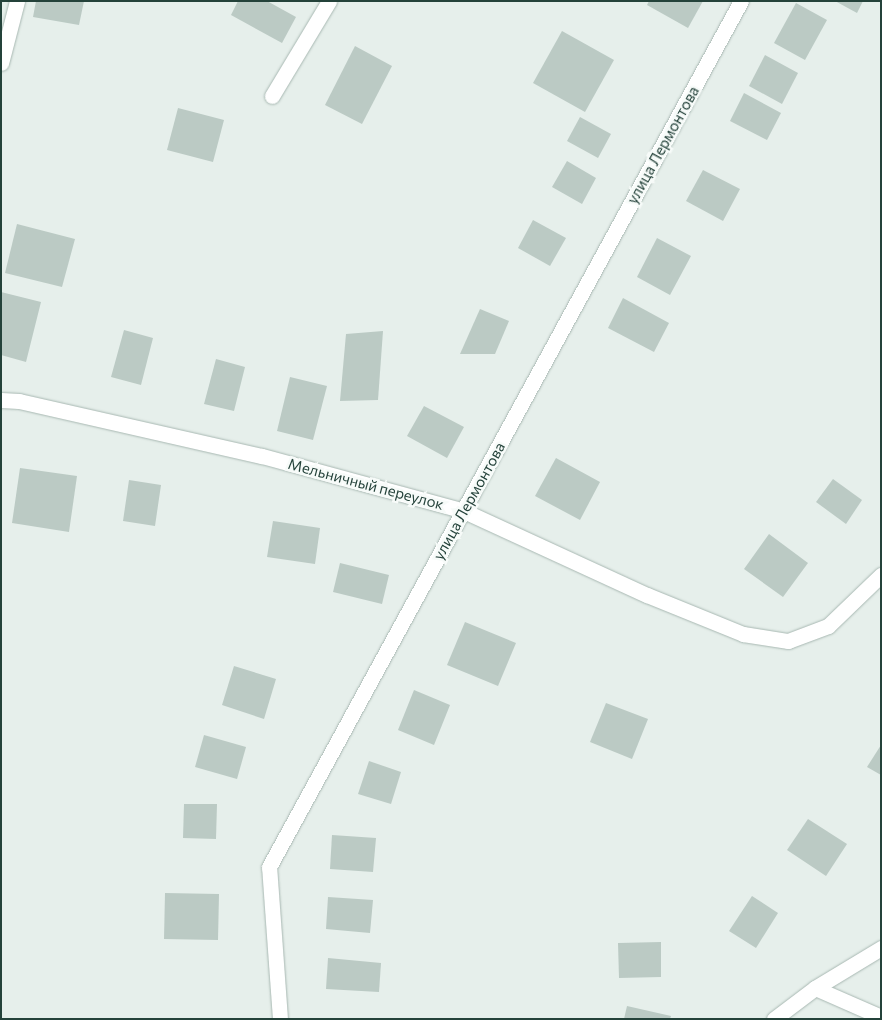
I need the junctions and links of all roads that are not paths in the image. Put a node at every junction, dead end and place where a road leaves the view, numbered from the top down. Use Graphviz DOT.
graph roads {
  1 [pos="17,1"];
  2 [pos="328,1"];
  3 [pos="741,1"];
  4 [pos="1,63"];
  5 [pos="272,96"];
  6 [pos="1,400"];
  7 [pos="464,511"];
  8 [pos="877,580"];
  9 [pos="881,948"];
  10 [pos="815,988"];
  11 [pos="881,1017"];
  12 [pos="280,1019"];
  13 [pos="774,1019"];
  1 -- 4 [label="street"];
  2 -- 5 [label="street"];
  3 -- 7 [label="street, улица Лермонтова"];
  6 -- 7 [label="street, Мельничный переулок"];
  7 -- 8 [label="street, Мельничный переулок"];
  7 -- 12 [label="street, улица Лермонтова"];
  9 -- 10 [label="street"];
  10 -- 11 [label="street"];
  10 -- 13 [label="street"];
}
